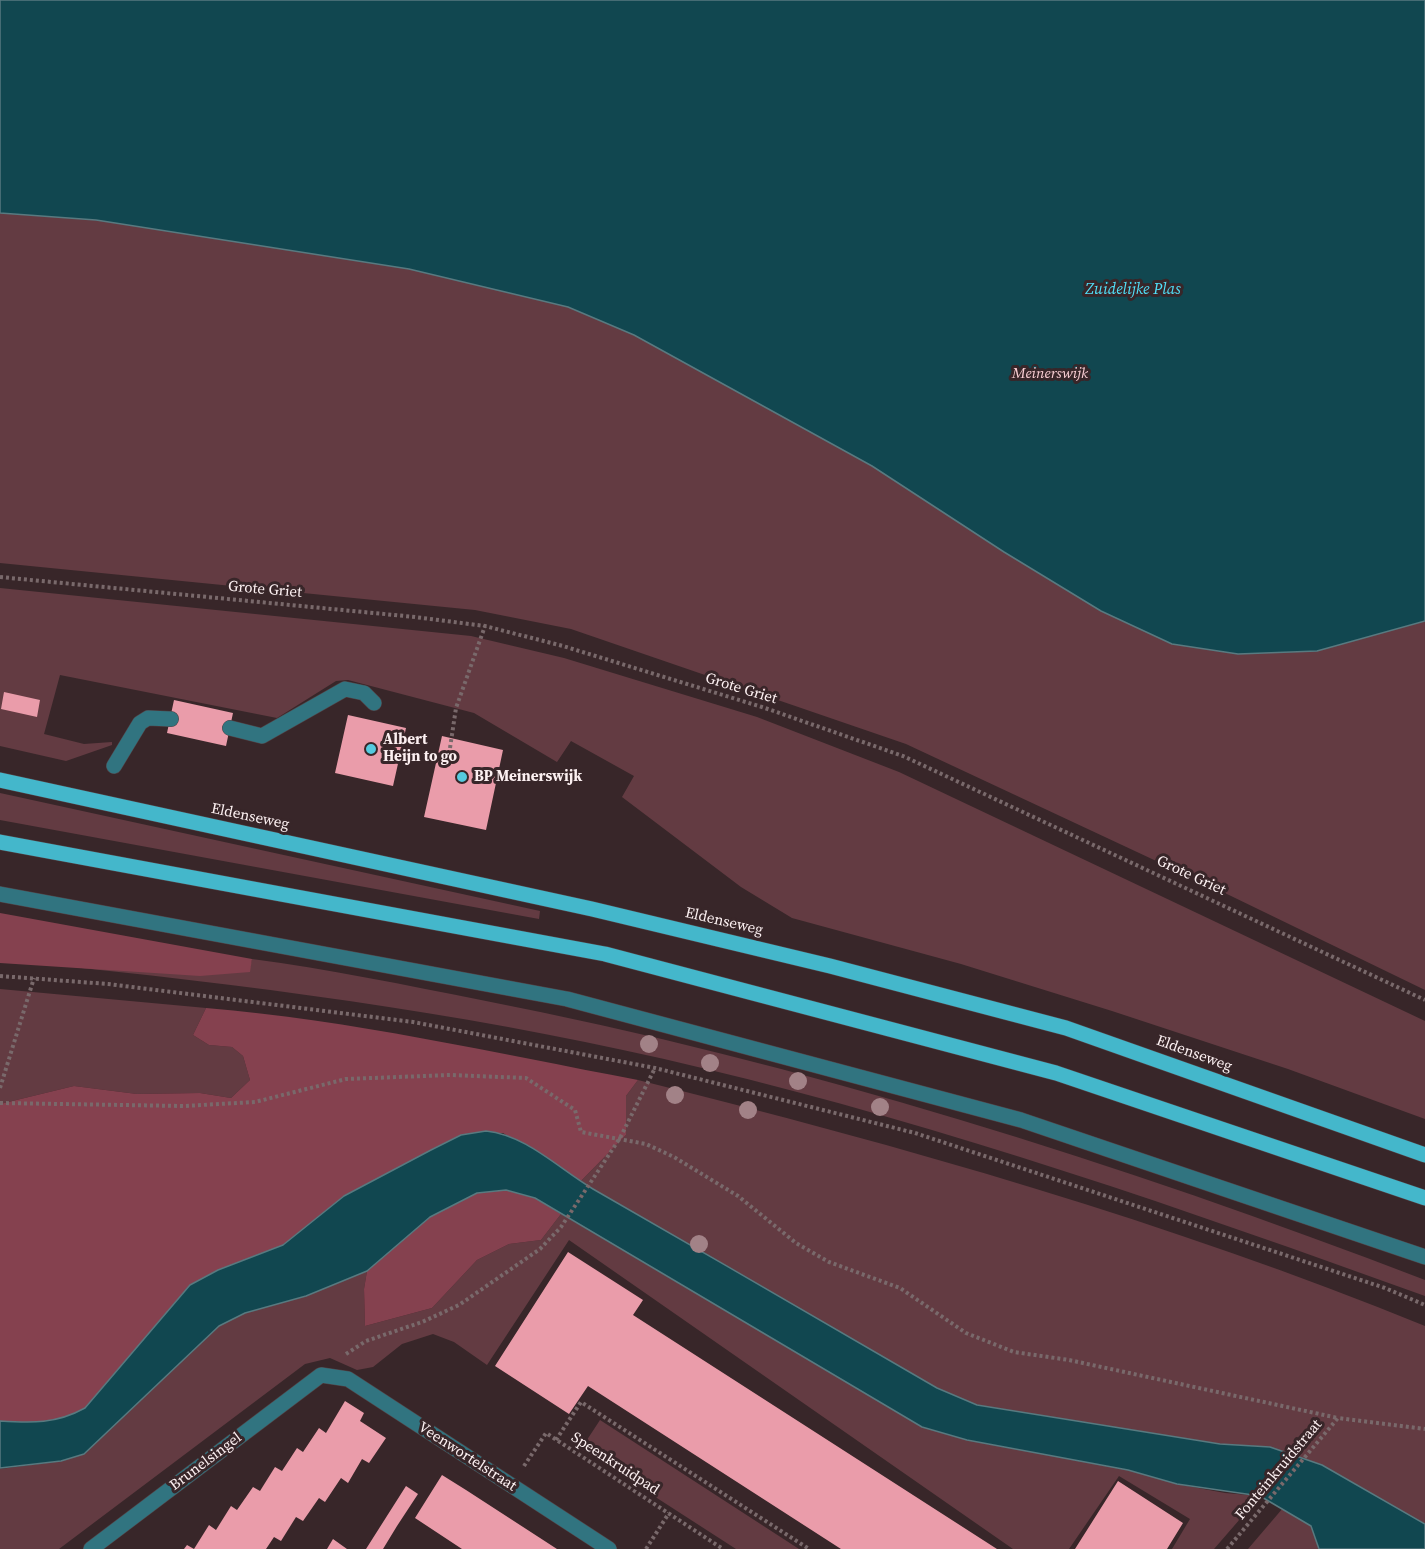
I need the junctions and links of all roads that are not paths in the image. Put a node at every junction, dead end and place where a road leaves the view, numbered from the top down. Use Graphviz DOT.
graph roads {
  1 [pos="374,704"];
  2 [pos="171,719"];
  3 [pos="230,728"];
  4 [pos="114,766"];
  5 [pos="0,780"];
  6 [pos="0,842"];
  7 [pos="0,894"];
  8 [pos="1425,1155"];
  9 [pos="1425,1198"];
  10 [pos="1425,1257"];
  11 [pos="321,1375"];
  12 [pos="91,1549"];
  13 [pos="609,1549"];
  1 -- 3 [label="street"];
  2 -- 4 [label="street"];
  5 -- 8 [label="main road, Eldenseweg"];
  6 -- 9 [label="main road"];
  7 -- 10 [label="street"];
  11 -- 12 [label="street, Brunelsingel"];
  11 -- 13 [label="street, Veenwortelstraat"];
}
